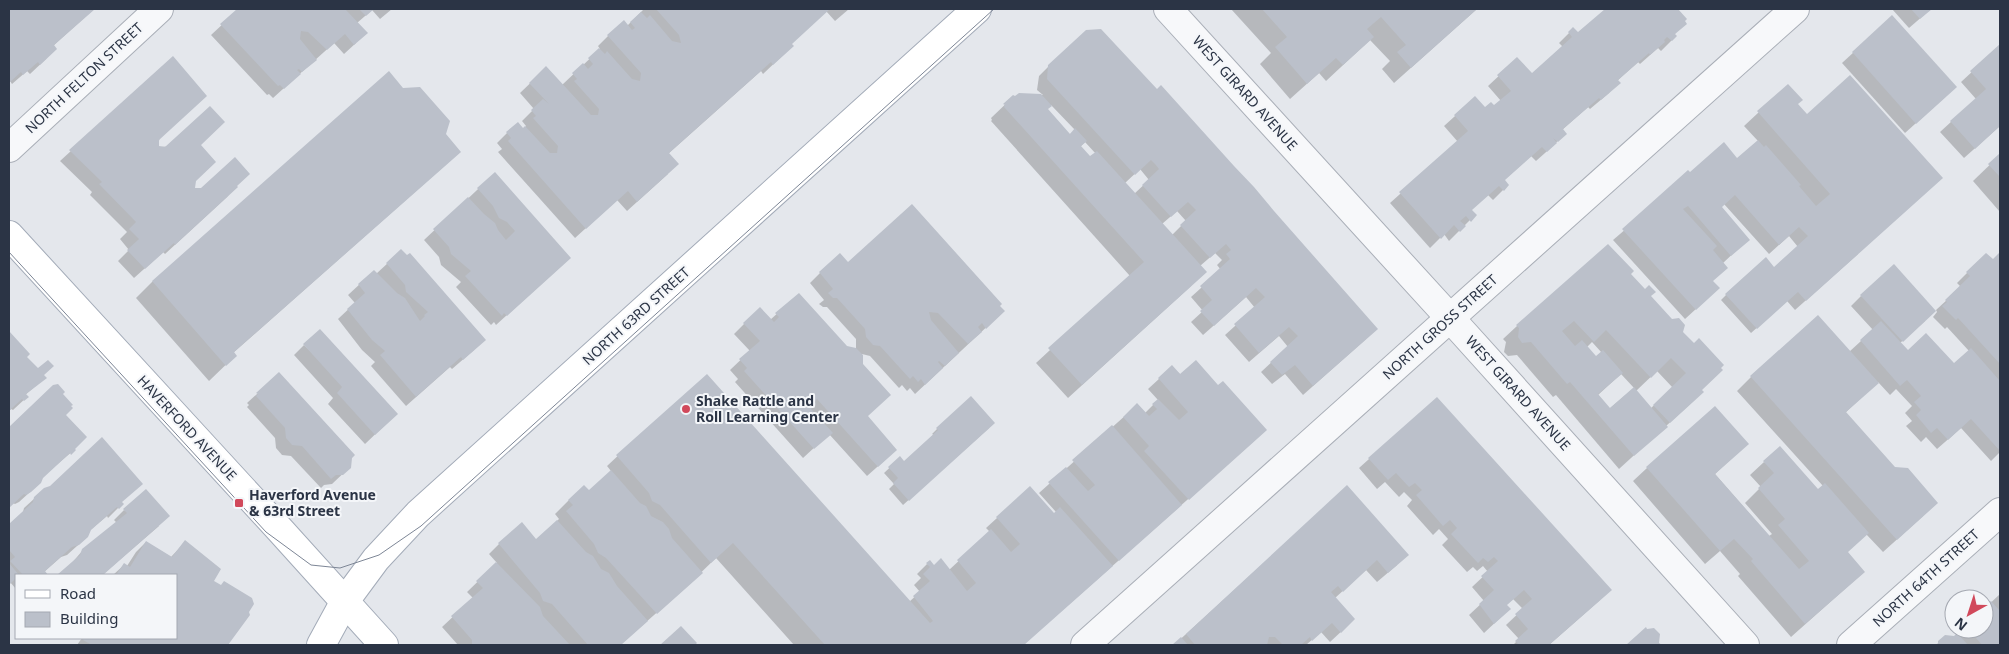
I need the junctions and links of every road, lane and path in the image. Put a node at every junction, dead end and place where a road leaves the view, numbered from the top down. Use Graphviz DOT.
graph roads {
  1 [pos="159,9"];
  2 [pos="977,9"];
  3 [pos="1168,9"];
  4 [pos="1795,9"];
  5 [pos="9,148"];
  6 [pos="9,235"];
  7 [pos="1450,318"];
  8 [pos="2000,512"];
  9 [pos="345,601"];
  10 [pos="321,645"];
  11 [pos="384,645"];
  12 [pos="1085,645"];
  13 [pos="1745,645"];
  14 [pos="1851,645"];
  1 -- 5 [label="street, NORTH FELTON STREET"];
  2 -- 9 [label="main road, NORTH 63RD STREET"];
  3 -- 7 [label="street, WEST GIRARD AVENUE"];
  4 -- 7 [label="street, NORTH GROSS STREET"];
  6 -- 9 [label="main road, HAVERFORD AVENUE"];
  7 -- 12 [label="street, NORTH GROSS STREET"];
  7 -- 13 [label="street, WEST GIRARD AVENUE"];
  8 -- 14 [label="street, NORTH 64TH STREET"];
  9 -- 10 [label="main road, NORTH 63RD STREET"];
  9 -- 11 [label="main road, HAVERFORD AVENUE"];
}
